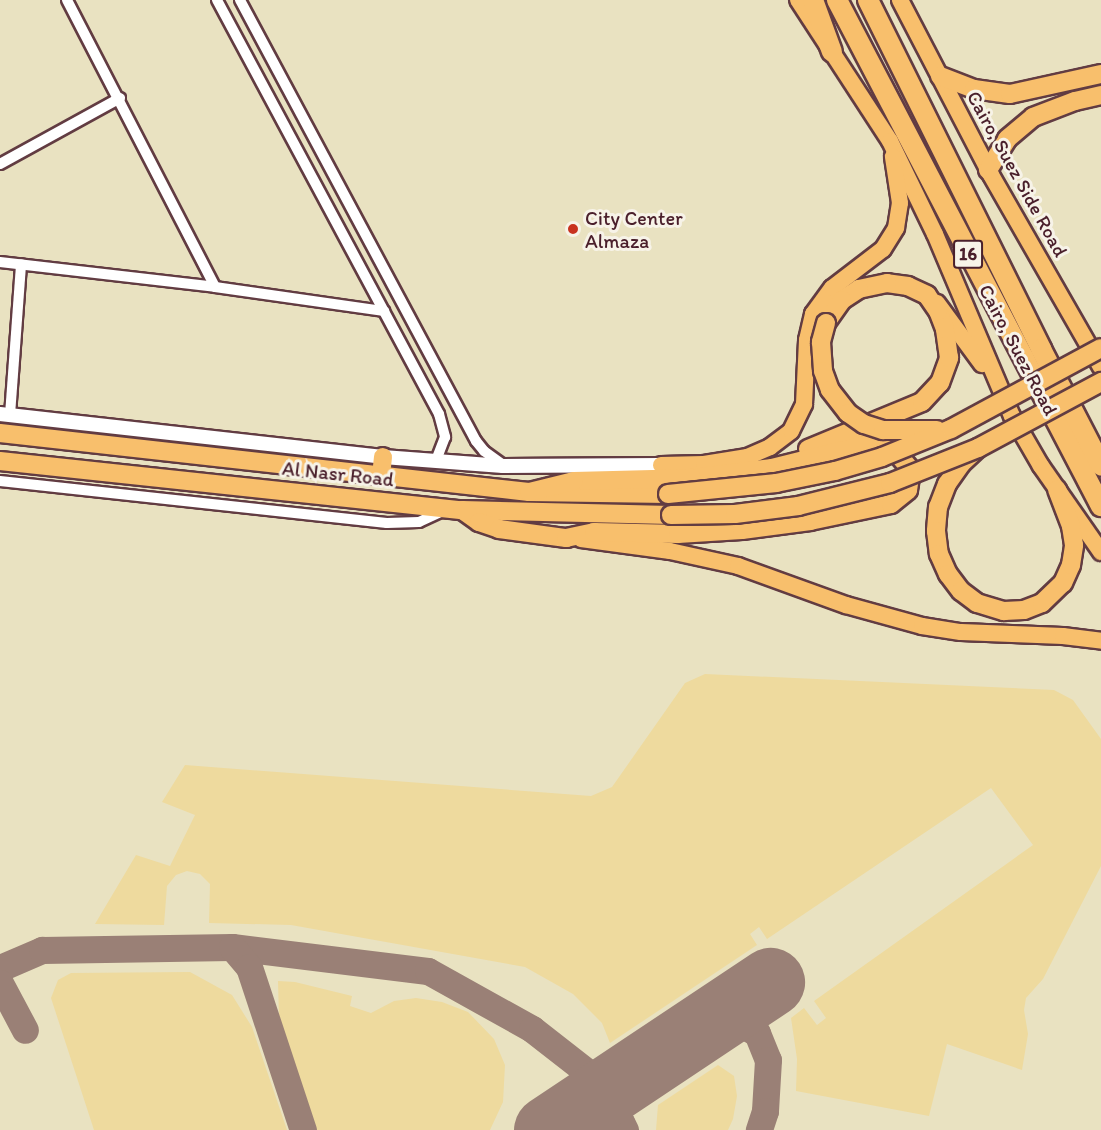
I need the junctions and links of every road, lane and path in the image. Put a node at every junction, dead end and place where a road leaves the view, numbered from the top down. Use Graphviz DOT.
graph roads {
  1 [pos="67,0"];
  2 [pos="217,0"];
  3 [pos="240,0"];
  4 [pos="798,0"];
  5 [pos="813,0"];
  6 [pos="837,0"];
  7 [pos="868,0"];
  8 [pos="900,0"];
  9 [pos="832,51"];
  10 [pos="1101,74"];
  11 [pos="940,76"];
  12 [pos="1101,95"];
  13 [pos="120,98"];
  14 [pos="890,141"];
  15 [pos="0,164"];
  16 [pos="988,170"];
  17 [pos="0,262"];
  18 [pos="21,264"];
  19 [pos="215,287"];
  20 [pos="927,295"];
  21 [pos="384,311"];
  22 [pos="1101,348"];
  23 [pos="1101,367"];
  24 [pos="1101,382"];
  25 [pos="1000,391"];
  26 [pos="5,414"];
  27 [pos="951,429"];
  28 [pos="0,433"];
  29 [pos="978,448"];
  30 [pos="383,457"];
  31 [pos="436,460"];
  32 [pos="0,461"];
  33 [pos="503,465"];
  34 [pos="1101,465"];
  35 [pos="750,471"];
  36 [pos="381,476"];
  37 [pos="661,476"];
  38 [pos="0,481"];
  39 [pos="1057,490"];
  40 [pos="1101,506"];
  41 [pos="454,510"];
  42 [pos="566,538"];
  43 [pos="1101,552"];
  44 [pos="1101,641"];
  1 -- 13 [label="street"];
  2 -- 21 [label="street"];
  3 -- 33 [label="street"];
  4 -- 9 [label="main road"];
  5 -- 9 [label="highway"];
  6 -- 40 [label="highway, Cairo, Suez Road / 16"];
  7 -- 34 [label="highway, Cairo, Suez Road / 16"];
  8 -- 11 [label="main road, Cairo, Suez Side Road"];
  9 -- 14 [label="main road"];
  10 -- 11 [label="highway"];
  11 -- 16 [label="main road, Cairo, Suez Side Road"];
  12 -- 16 [label="highway"];
  13 -- 15 [label="street"];
  13 -- 19 [label="street"];
  14 -- 25 [label="main road"];
  14 -- 37 [label="main road"];
  16 -- 23 [label="main road, Cairo, Suez Side Road"];
  17 -- 18 [label="street"];
  18 -- 19 [label="street"];
  18 -- 26 [label="street"];
  19 -- 21 [label="street"];
  20 -- 25 [label="main road"];
  20 -- 27 [label="highway, bridge"];
  20 -- 35 [label="highway"];
  21 -- 31 [label="street"];
  22 -- 27 [label="highway, bridge"];
  24 -- 29 [label="highway, bridge"];
  25 -- 39 [label="main road"];
  26 -- 30 [label="street"];
  27 -- 37 [label="highway, bridge"];
  28 -- 36 [label="highway, Al Nasr Road"];
  29 -- 39 [label="highway"];
  29 -- 41 [label="highway, Al Nasr Road, bridge"];
  30 -- 31 [label="street"];
  30 -- 36 [label="highway"];
  31 -- 33 [label="street"];
  32 -- 41 [label="highway, Al Nasr Road"];
  33 -- 37 [label="street"];
  35 -- 37 [label="highway"];
  35 -- 42 [label="highway"];
  36 -- 37 [label="highway, Al Nasr Road"];
  38 -- 41 [label="street"];
  39 -- 43 [label="main road"];
  41 -- 42 [label="highway"];
  42 -- 44 [label="main road"];
}
